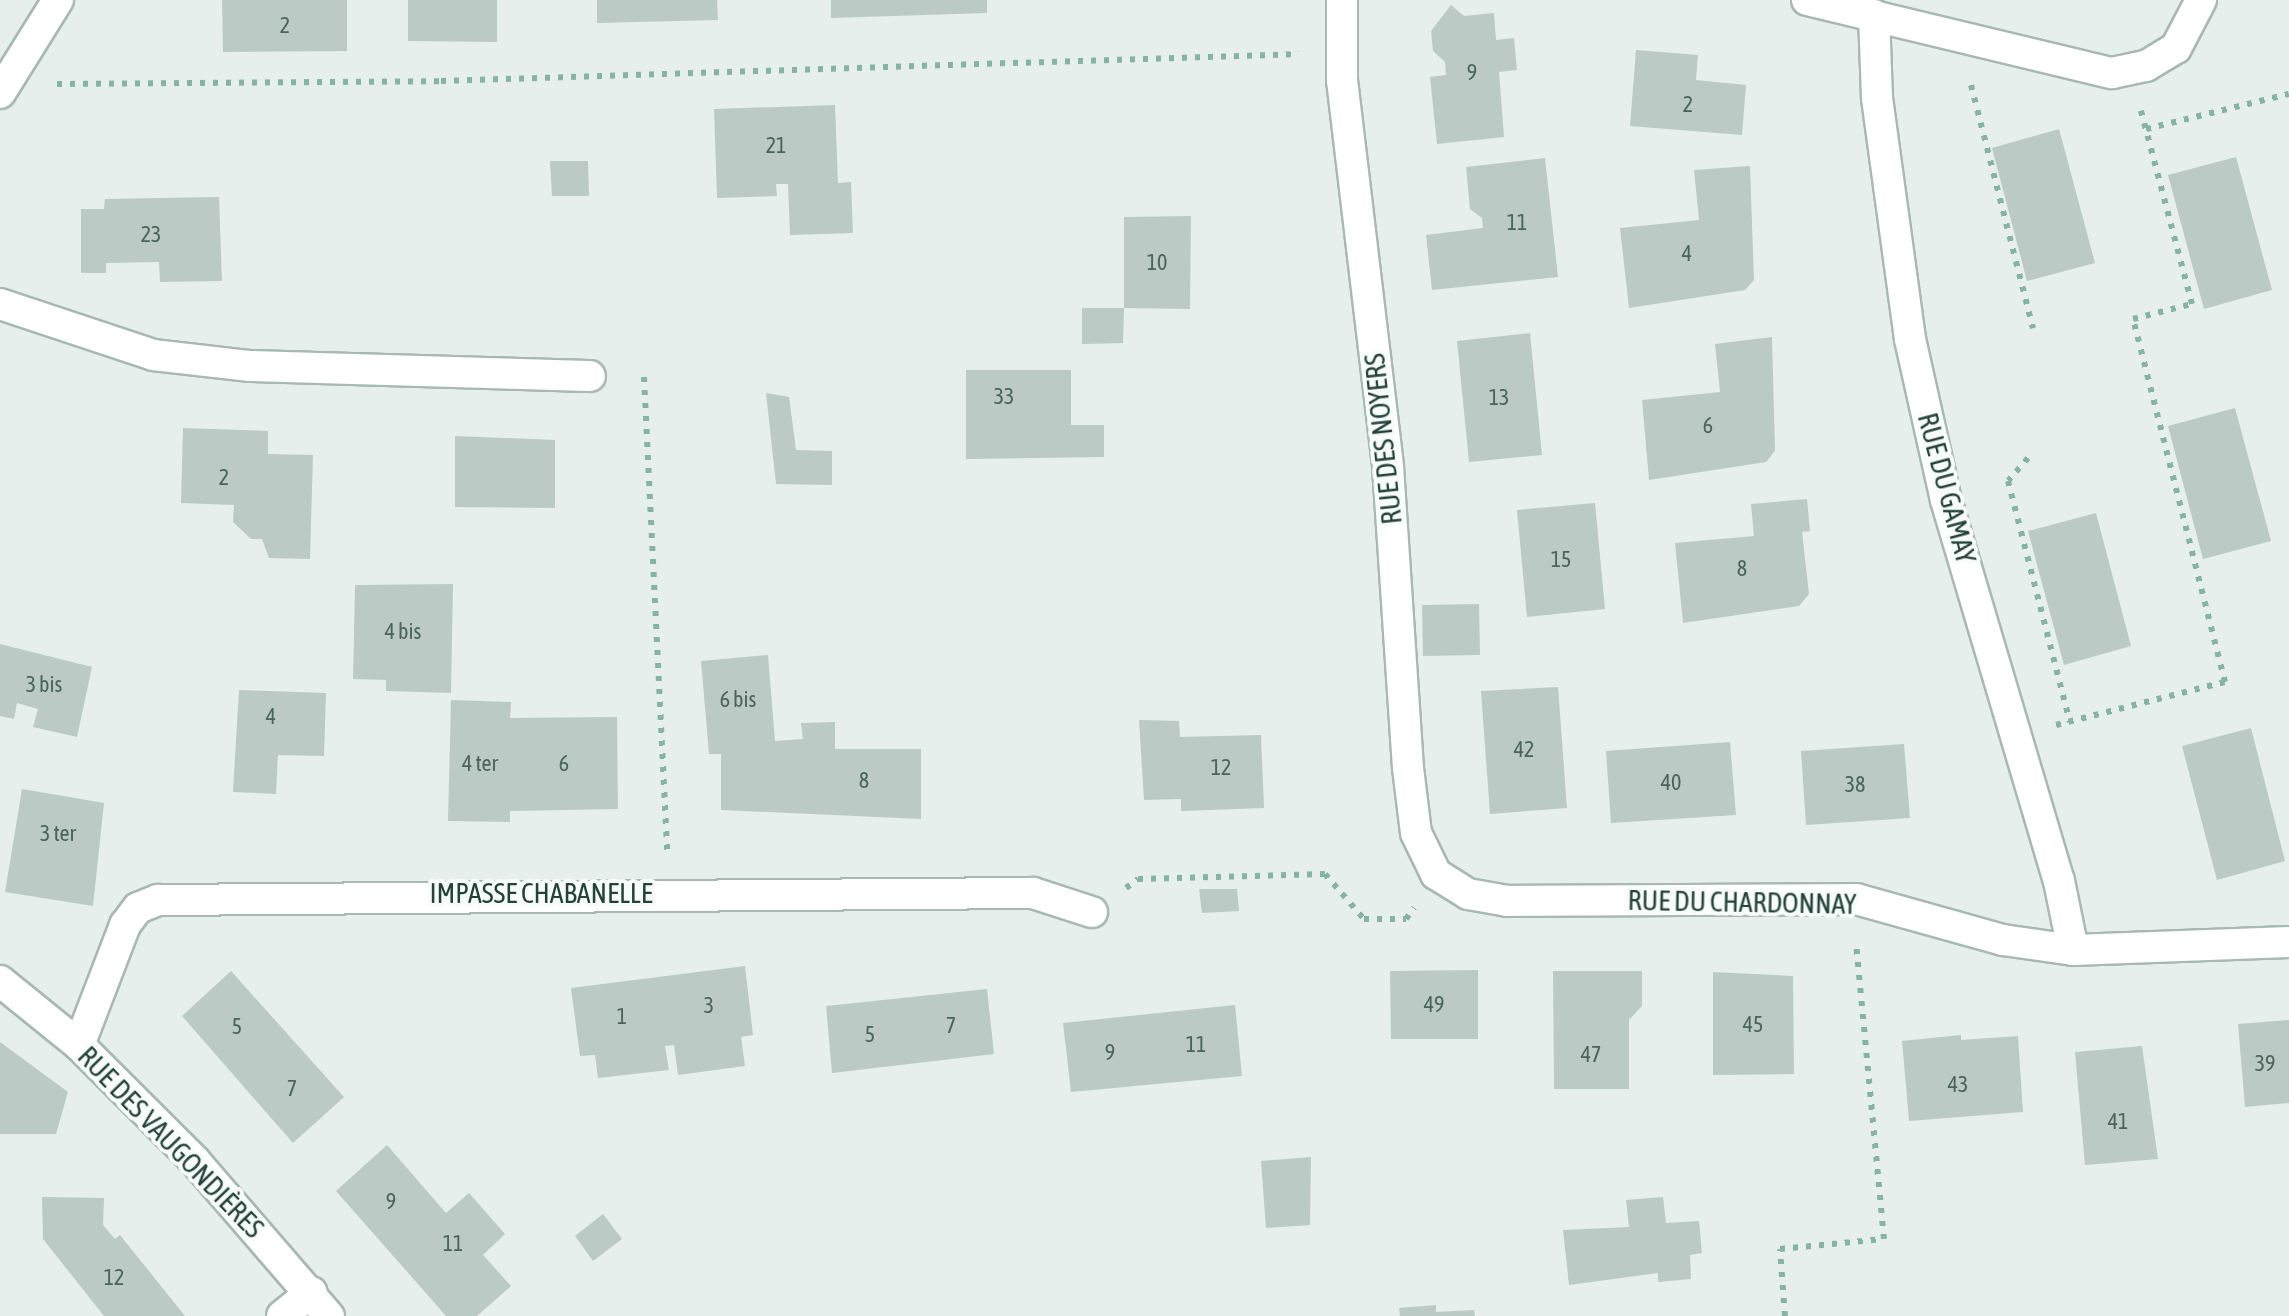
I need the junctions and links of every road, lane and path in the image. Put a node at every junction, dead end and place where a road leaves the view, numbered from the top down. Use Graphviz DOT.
graph roads {
  1 [pos="58,0"];
  2 [pos="1342,0"];
  3 [pos="1807,0"];
  4 [pos="2201,0"];
  5 [pos="1874,15"];
  6 [pos="1997,45"];
  7 [pos="1342,46"];
  8 [pos="2131,71"];
  9 [pos="6,84"];
  10 [pos="2289,94"];
  11 [pos="2146,130"];
  12 [pos="0,304"];
  13 [pos="2033,328"];
  14 [pos="590,376"];
  15 [pos="644,377"];
  16 [pos="2028,458"];
  17 [pos="2070,722"];
  18 [pos="2018,732"];
  19 [pos="1436,874"];
  20 [pos="668,893"];
  21 [pos="1856,899"];
  22 [pos="1092,912"];
  23 [pos="2289,942"];
  24 [pos="2073,950"];
  25 [pos="0,981"];
  26 [pos="79,1044"];
  27 [pos="320,1304"];
  28 [pos="282,1316"];
  29 [pos="1786,1316"];
  1 -- 9 [label="street"];
  2 -- 7 [label="street, RUE DES NOYERS"];
  3 -- 5 [label="street"];
  4 -- 8 [label="street"];
  5 -- 6 [label="street"];
  5 -- 18 [label="street, RUE DU GAMAY"];
  6 -- 8 [label="street"];
  6 -- 13 [label="path"];
  7 -- 9 [label="path"];
  7 -- 19 [label="street, RUE DES NOYERS"];
  8 -- 11 [label="path"];
  10 -- 11 [label="path"];
  11 -- 17 [label="path"];
  12 -- 14 [label="street"];
  15 -- 20 [label="path"];
  16 -- 17 [label="path"];
  17 -- 18 [label="path"];
  18 -- 24 [label="street, RUE DU GAMAY"];
  19 -- 21 [label="street, RUE DU CHARDONNAY"];
  19 -- 22 [label="path"];
  20 -- 22 [label="street, IMPASSE CHABANELLE"];
  20 -- 26 [label="street, IMPASSE CHABANELLE"];
  21 -- 24 [label="street, RUE DU CHARDONNAY"];
  21 -- 29 [label="path"];
  23 -- 24 [label="street, RUE DU CHARDONNAY"];
  25 -- 26 [label="street, RUE DES VAUGONDIÈRES"];
  26 -- 27 [label="street, RUE DES VAUGONDIÈRES"];
  27 -- 28 [label="street"];
}
